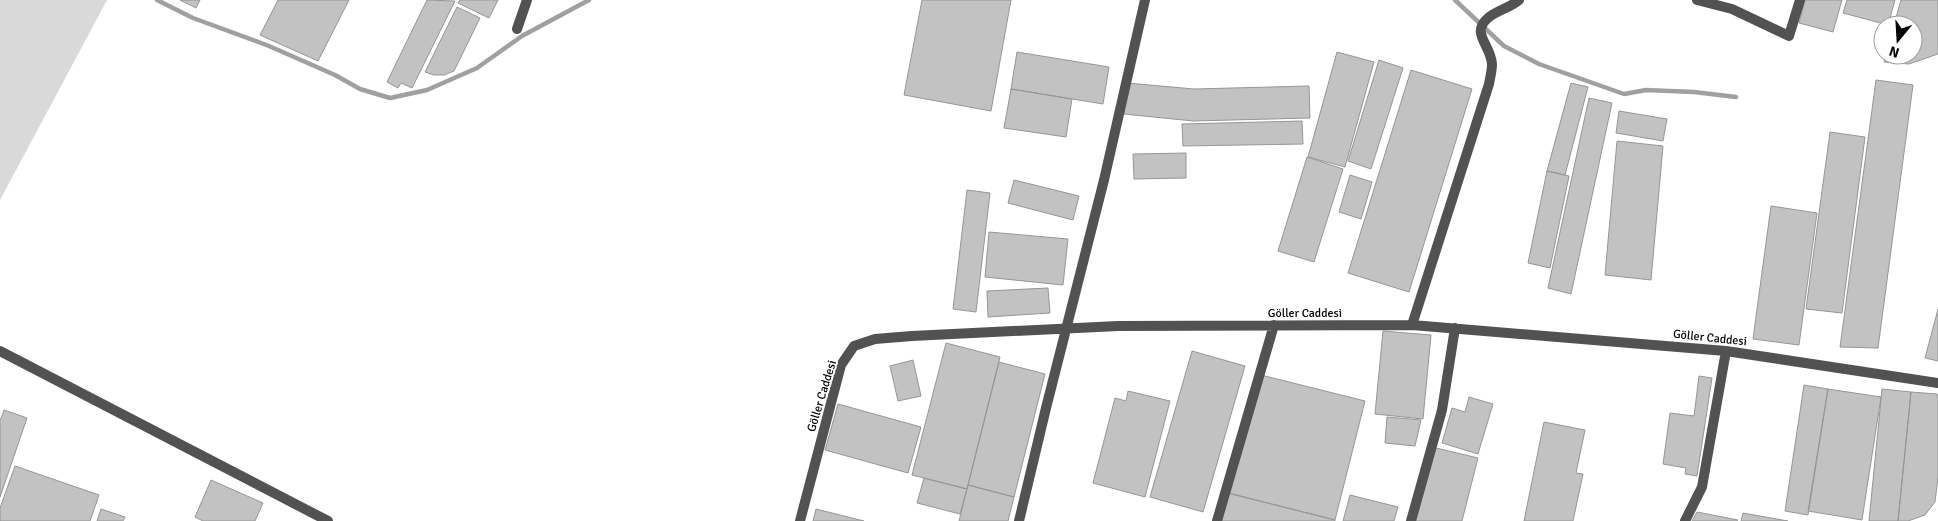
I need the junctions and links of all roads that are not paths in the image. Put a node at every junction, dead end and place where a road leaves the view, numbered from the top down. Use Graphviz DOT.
graph roads {
  1 [pos="527,0"];
  2 [pos="1145,0"];
  3 [pos="1519,0"];
  4 [pos="1697,0"];
  5 [pos="1800,0"];
  6 [pos="517,29"];
  7 [pos="1274,325"];
  8 [pos="1412,325"];
  9 [pos="1455,328"];
  10 [pos="1066,329"];
  11 [pos="0,351"];
  12 [pos="1726,352"];
  13 [pos="1938,383"];
  14 [pos="328,521"];
  15 [pos="800,521"];
  16 [pos="1019,521"];
  17 [pos="1217,521"];
  18 [pos="1412,521"];
  19 [pos="1685,521"];
  1 -- 6 [label="street"];
  2 -- 10 [label="street"];
  3 -- 8 [label="street"];
  4 -- 5 [label="street"];
  7 -- 8 [label="street, Göller Caddesi"];
  7 -- 10 [label="street, Göller Caddesi"];
  7 -- 17 [label="street"];
  8 -- 9 [label="street, Göller Caddesi"];
  9 -- 12 [label="street, Göller Caddesi"];
  9 -- 18 [label="street"];
  10 -- 15 [label="street, Göller Caddesi"];
  10 -- 16 [label="street"];
  11 -- 14 [label="street"];
  12 -- 13 [label="street, Göller Caddesi"];
  12 -- 19 [label="street"];
}
